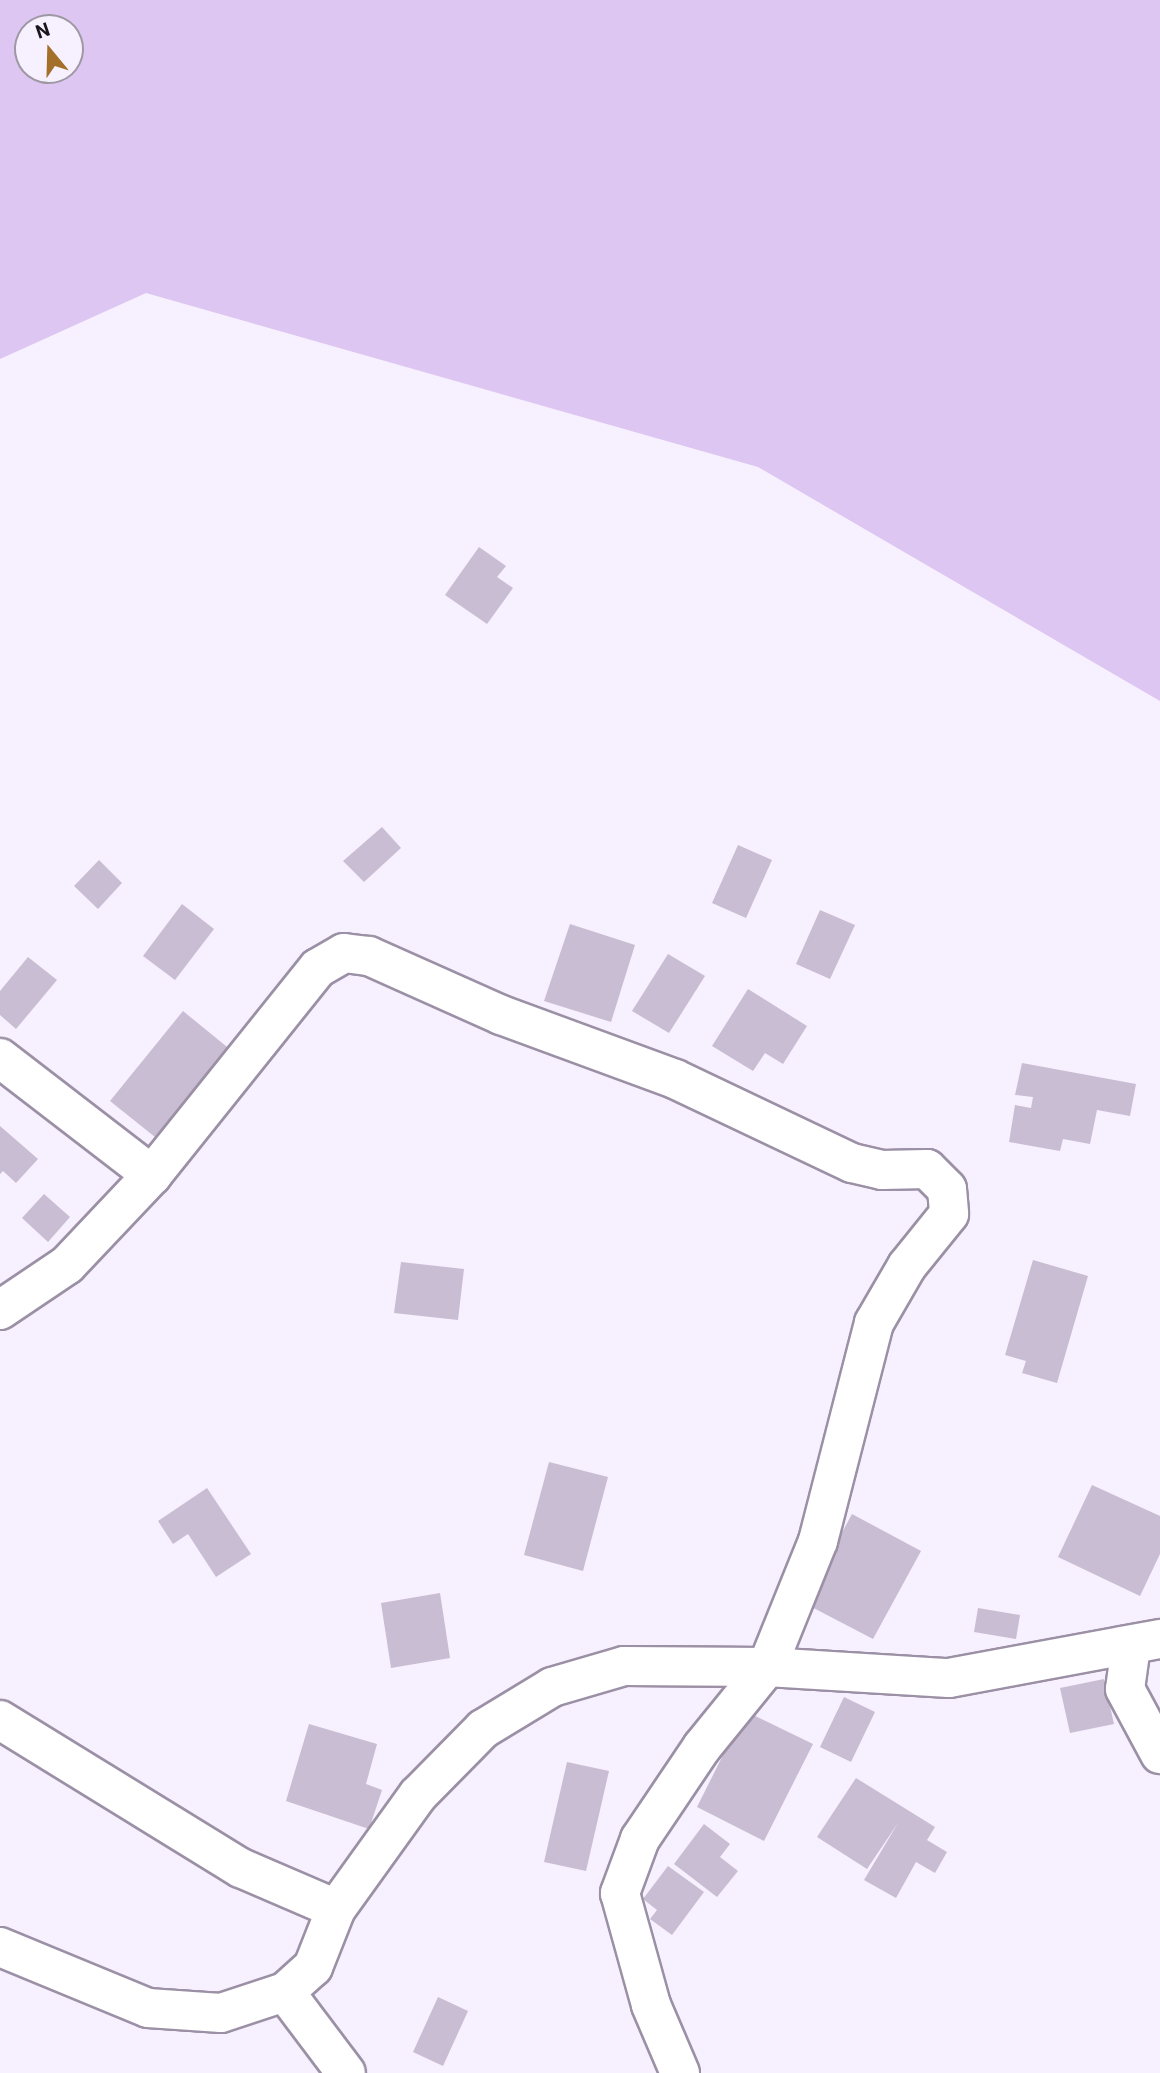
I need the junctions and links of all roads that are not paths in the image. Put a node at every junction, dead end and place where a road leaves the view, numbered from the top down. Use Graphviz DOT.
graph roads {
  1 [pos="0,1059"];
  2 [pos="152,1175"];
  3 [pos="0,1310"];
  4 [pos="1145,1643"];
  5 [pos="767,1667"];
  6 [pos="0,1720"];
  7 [pos="1160,1754"];
  8 [pos="336,1909"];
  9 [pos="0,1947"];
  10 [pos="285,1992"];
  11 [pos="346,2073"];
  12 [pos="680,2073"];
  1 -- 2 [label="street"];
  2 -- 3 [label="street"];
  2 -- 5 [label="street"];
  4 -- 5 [label="street"];
  4 -- 7 [label="street"];
  5 -- 8 [label="street"];
  5 -- 12 [label="street"];
  6 -- 8 [label="street"];
  8 -- 10 [label="street"];
  9 -- 10 [label="street"];
  10 -- 11 [label="street"];
}
